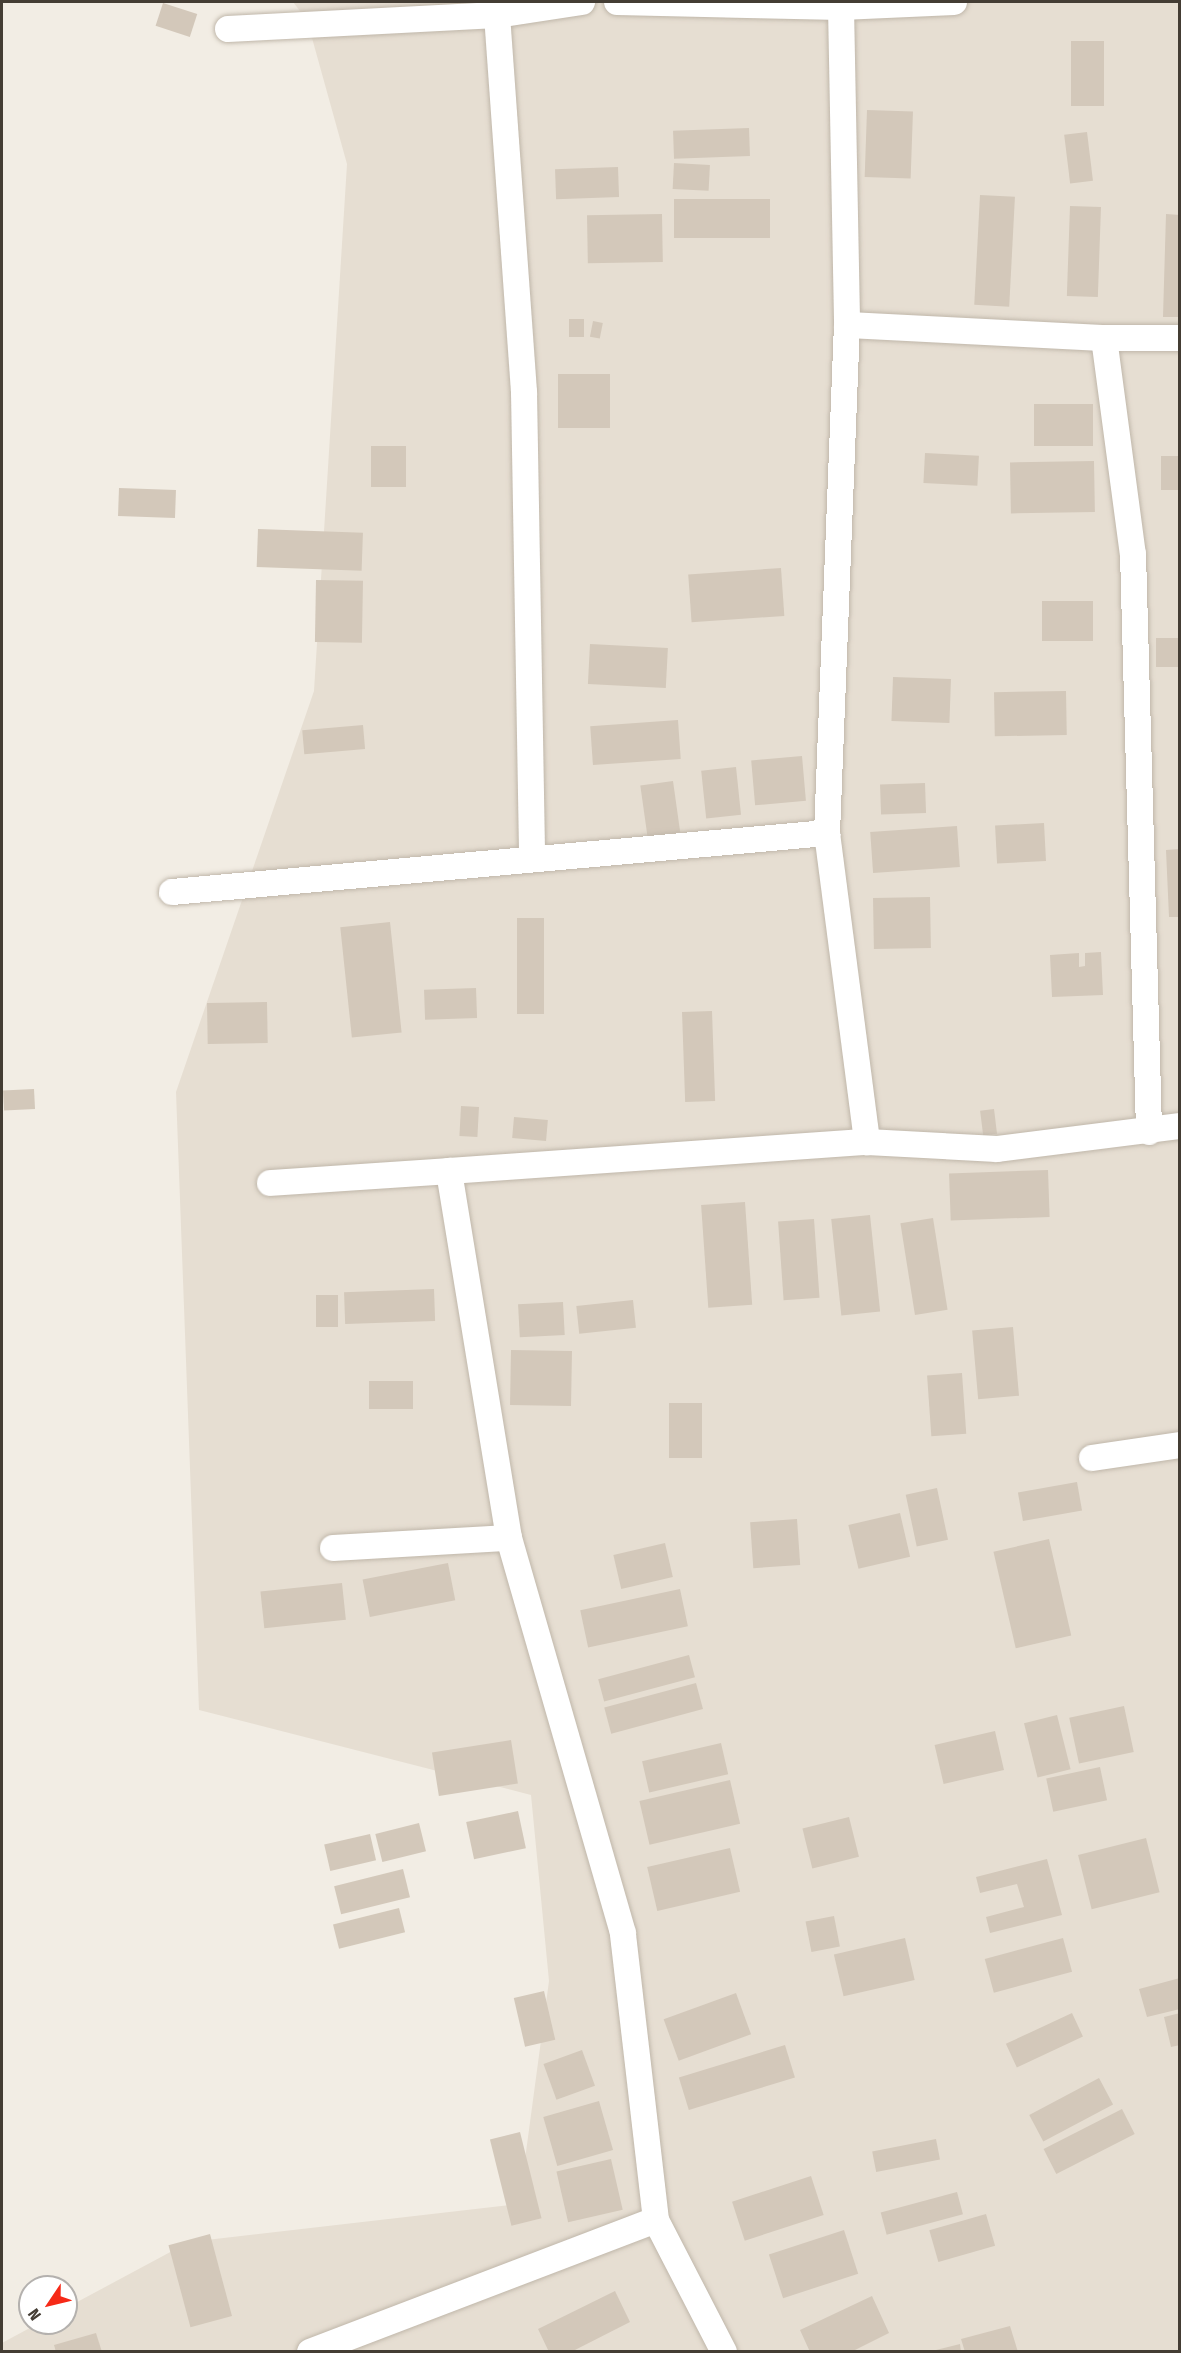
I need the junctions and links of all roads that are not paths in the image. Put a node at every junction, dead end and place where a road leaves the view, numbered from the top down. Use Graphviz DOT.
graph roads {
  1 [pos="582,2"];
  2 [pos="617,2"];
  3 [pos="954,2"];
  4 [pos="841,7"];
  5 [pos="497,15"];
  6 [pos="228,29"];
  7 [pos="847,325"];
  8 [pos="1104,338"];
  9 [pos="1179,338"];
  10 [pos="827,833"];
  11 [pos="532,857"];
  12 [pos="172,892"];
  13 [pos="1179,1126"];
  14 [pos="1149,1132"];
  15 [pos="867,1142"];
  16 [pos="449,1171"];
  17 [pos="270,1183"];
  18 [pos="1179,1445"];
  19 [pos="1092,1458"];
  20 [pos="509,1538"];
  21 [pos="333,1548"];
  22 [pos="656,2220"];
  23 [pos="361,2344"];
  24 [pos="310,2352"];
  25 [pos="724,2352"];
  1 -- 5 [label="street"];
  2 -- 4 [label="street"];
  3 -- 4 [label="street"];
  4 -- 7 [label="street"];
  5 -- 6 [label="street"];
  5 -- 11 [label="street"];
  7 -- 8 [label="street"];
  7 -- 10 [label="street"];
  8 -- 9 [label="street"];
  8 -- 14 [label="street"];
  10 -- 11 [label="street"];
  10 -- 15 [label="street"];
  11 -- 12 [label="street"];
  13 -- 14 [label="street"];
  14 -- 15 [label="street"];
  15 -- 16 [label="street"];
  16 -- 17 [label="street"];
  16 -- 20 [label="street"];
  18 -- 19 [label="street"];
  20 -- 21 [label="street"];
  20 -- 22 [label="street"];
  22 -- 23 [label="street"];
  22 -- 25 [label="street"];
  23 -- 24 [label="street"];
}
